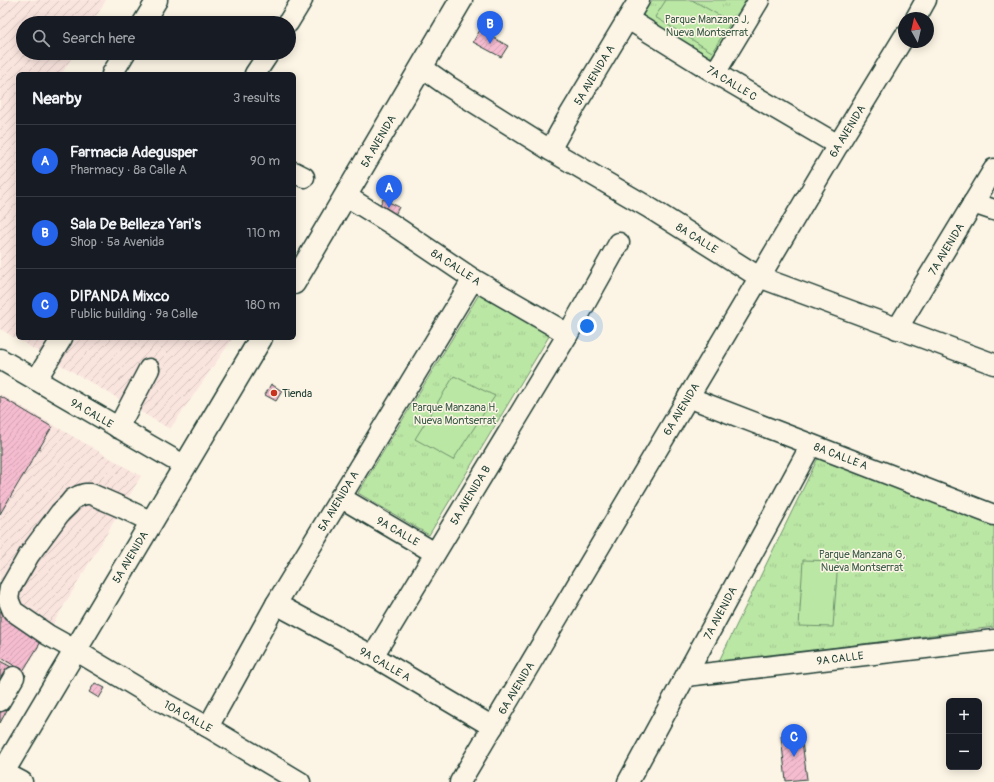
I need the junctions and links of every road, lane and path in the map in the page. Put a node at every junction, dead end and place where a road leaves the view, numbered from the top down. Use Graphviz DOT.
graph roads {
  1 [pos="156,0"];
  2 [pos="302,0"];
  3 [pos="461,0"];
  4 [pos="639,0"];
  5 [pos="758,0"];
  6 [pos="926,0"];
  7 [pos="919,12"];
  8 [pos="147,16"];
  9 [pos="292,16"];
  10 [pos="628,19"];
  11 [pos="898,47"];
  12 [pos="265,60"];
  13 [pos="421,67"];
  14 [pos="257,72"];
  15 [pos="715,74"];
  16 [pos="838,145"];
  17 [pos="550,150"];
  18 [pos="994,169"];
  19 [pos="346,196"];
  20 [pos="974,203"];
  21 [pos="994,210"];
  22 [pos="619,243"];
  23 [pos="759,277"];
  24 [pos="473,279"];
  25 [pos="296,280"];
  26 [pos="898,328"];
  27 [pos="568,334"];
  28 [pos="61,340"];
  29 [pos="260,340"];
  30 [pos="0,359"];
  31 [pos="994,364"];
  32 [pos="149,369"];
  33 [pos="36,380"];
  34 [pos="688,397"];
  35 [pos="118,428"];
  36 [pos="811,445"];
  37 [pos="185,466"];
  38 [pos="340,497"];
  39 [pos="994,515"];
  40 [pos="152,522"];
  41 [pos="435,553"];
  42 [pos="276,604"];
  43 [pos="994,640"];
  44 [pos="75,650"];
  45 [pos="373,656"];
  46 [pos="686,676"];
  47 [pos="14,677"];
  48 [pos="0,701"];
  49 [pos="208,727"];
  50 [pos="493,727"];
  51 [pos="8,777"];
  52 [pos="300,782"];
  53 [pos="460,782"];
  54 [pos="628,782"];
  1 -- 8 [label="street"];
  2 -- 9 [label="street"];
  3 -- 13 [label="main road, 5A AVENIDA"];
  4 -- 10 [label="street, 5A AVENIDA A"];
  5 -- 15 [label="street"];
  6 -- 7 [label="street"];
  10 -- 15 [label="street, 7A CALLE C"];
  10 -- 17 [label="street, 5A AVENIDA A"];
  11 -- 16 [label="street, 6A AVENIDA"];
  12 -- 14 [label="street"];
  13 -- 17 [label="street, 8A CALLE"];
  13 -- 19 [label="main road, 5A AVENIDA"];
  15 -- 16 [label="street, 7A CALLE C"];
  16 -- 23 [label="street, 6A AVENIDA"];
  17 -- 23 [label="street, 8A CALLE"];
  18 -- 20 [label="street, 7A AVENIDA"];
  19 -- 24 [label="street, 8A CALLE A"];
  19 -- 25 [label="main road, 5A AVENIDA"];
  20 -- 21 [label="street"];
  20 -- 26 [label="street, 7A AVENIDA"];
  22 -- 27 [label="street, 5A AVENIDA B"];
  23 -- 26 [label="street, 8A CALLE"];
  23 -- 34 [label="street, 6A AVENIDA"];
  24 -- 27 [label="street, 8A CALLE A"];
  24 -- 38 [label="street, 5A AVENIDA A"];
  26 -- 31 [label="street, 8A CALLE"];
  27 -- 41 [label="street, 5A AVENIDA B"];
  28 -- 33 [label="street"];
  29 -- 37 [label="main road, 5A AVENIDA"];
  30 -- 33 [label="street, 9A CALLE"];
  32 -- 35 [label="street"];
  33 -- 35 [label="street, 9A CALLE"];
  34 -- 36 [label="street, 8A CALLE A"];
  34 -- 50 [label="street, 6A AVENIDA"];
  35 -- 37 [label="street, 9A CALLE"];
  36 -- 39 [label="street, 8A CALLE A"];
  36 -- 46 [label="street, 7A AVENIDA"];
  37 -- 40 [label="main road, 5A AVENIDA"];
  38 -- 41 [label="street, 9A CALLE"];
  38 -- 42 [label="street, 5A AVENIDA A"];
  40 -- 44 [label="main road, 5A AVENIDA"];
  40 -- 44 [label="street, 10A CALLE"];
  41 -- 45 [label="street, 5A AVENIDA B"];
  42 -- 45 [label="street, 9A CALLE A"];
  42 -- 49 [label="street, 5A AVENIDA A"];
  43 -- 46 [label="street, 9A CALLE"];
  44 -- 49 [label="street, 10A CALLE"];
  44 -- 51 [label="main road, 5A AVENIDA"];
  45 -- 50 [label="street, 9A CALLE A"];
  46 -- 54 [label="street, 7A AVENIDA"];
  47 -- 48 [label="street"];
  49 -- 52 [label="street, 10A CALLE"];
  50 -- 53 [label="street, 6A AVENIDA"];
}
